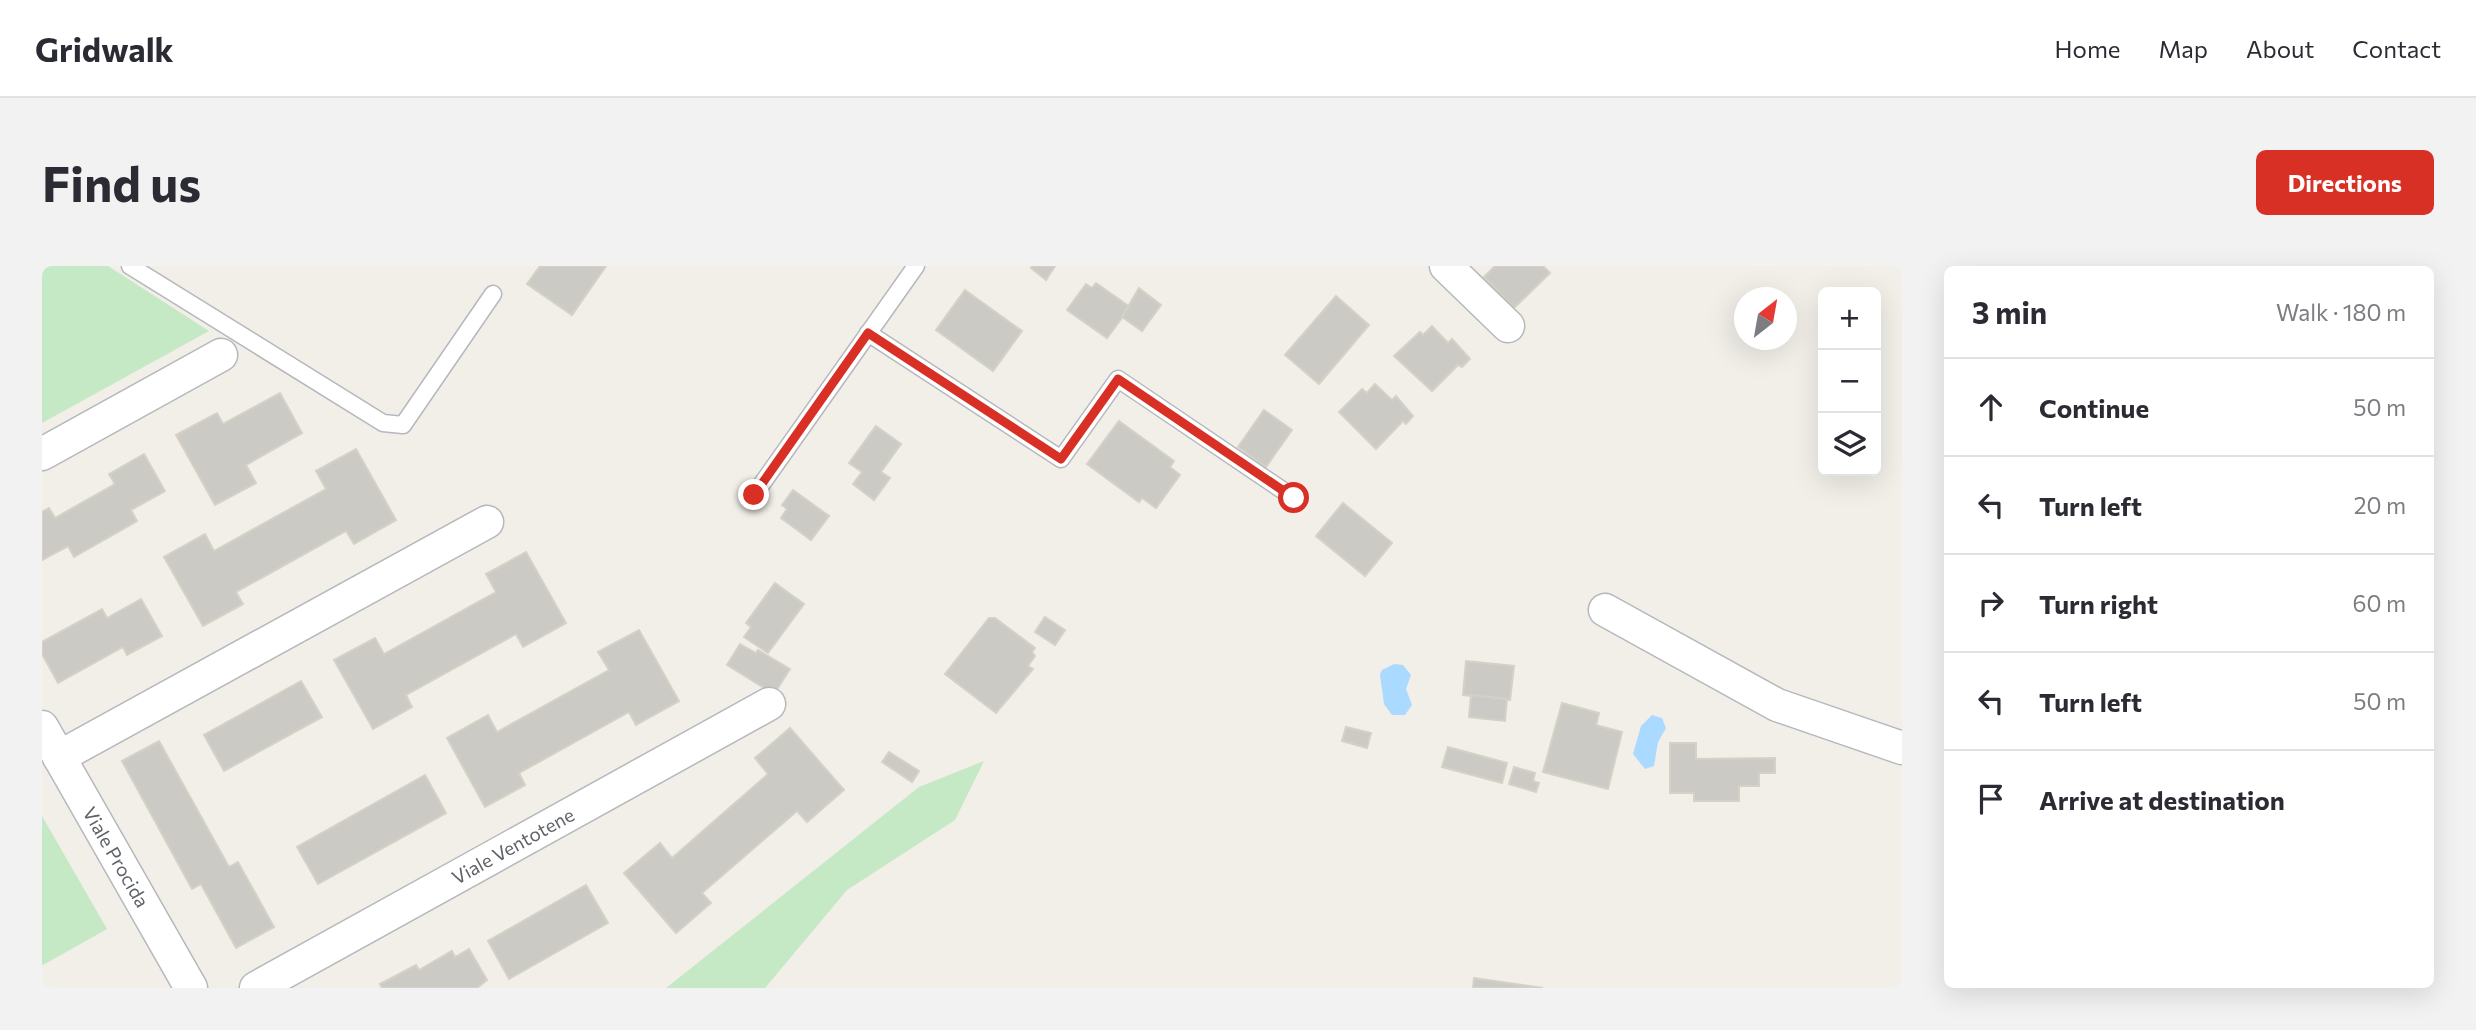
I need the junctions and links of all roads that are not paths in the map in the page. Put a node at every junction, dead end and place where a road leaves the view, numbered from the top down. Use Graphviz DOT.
graph roads {
  1 [pos="130,266"];
  2 [pos="916,266"];
  3 [pos="1446,266"];
  4 [pos="493,294"];
  5 [pos="1508,326"];
  6 [pos="868,333"];
  7 [pos="221,355"];
  8 [pos="42,454"];
  9 [pos="754,495"];
  10 [pos="1294,498"];
  11 [pos="487,522"];
  12 [pos="1605,610"];
  13 [pos="769,704"];
  14 [pos="42,727"];
  15 [pos="1902,748"];
  16 [pos="59,757"];
  17 [pos="191,988"];
  18 [pos="256,988"];
  1 -- 4 [label="lane"];
  2 -- 6 [label="lane"];
  3 -- 5 [label="street"];
  6 -- 9 [label="lane"];
  6 -- 10 [label="lane"];
  7 -- 8 [label="street"];
  11 -- 16 [label="street"];
  12 -- 15 [label="street"];
  13 -- 18 [label="street, Viale Ventotene"];
  14 -- 16 [label="street, Viale Procida"];
  16 -- 17 [label="street, Viale Procida"];
}
